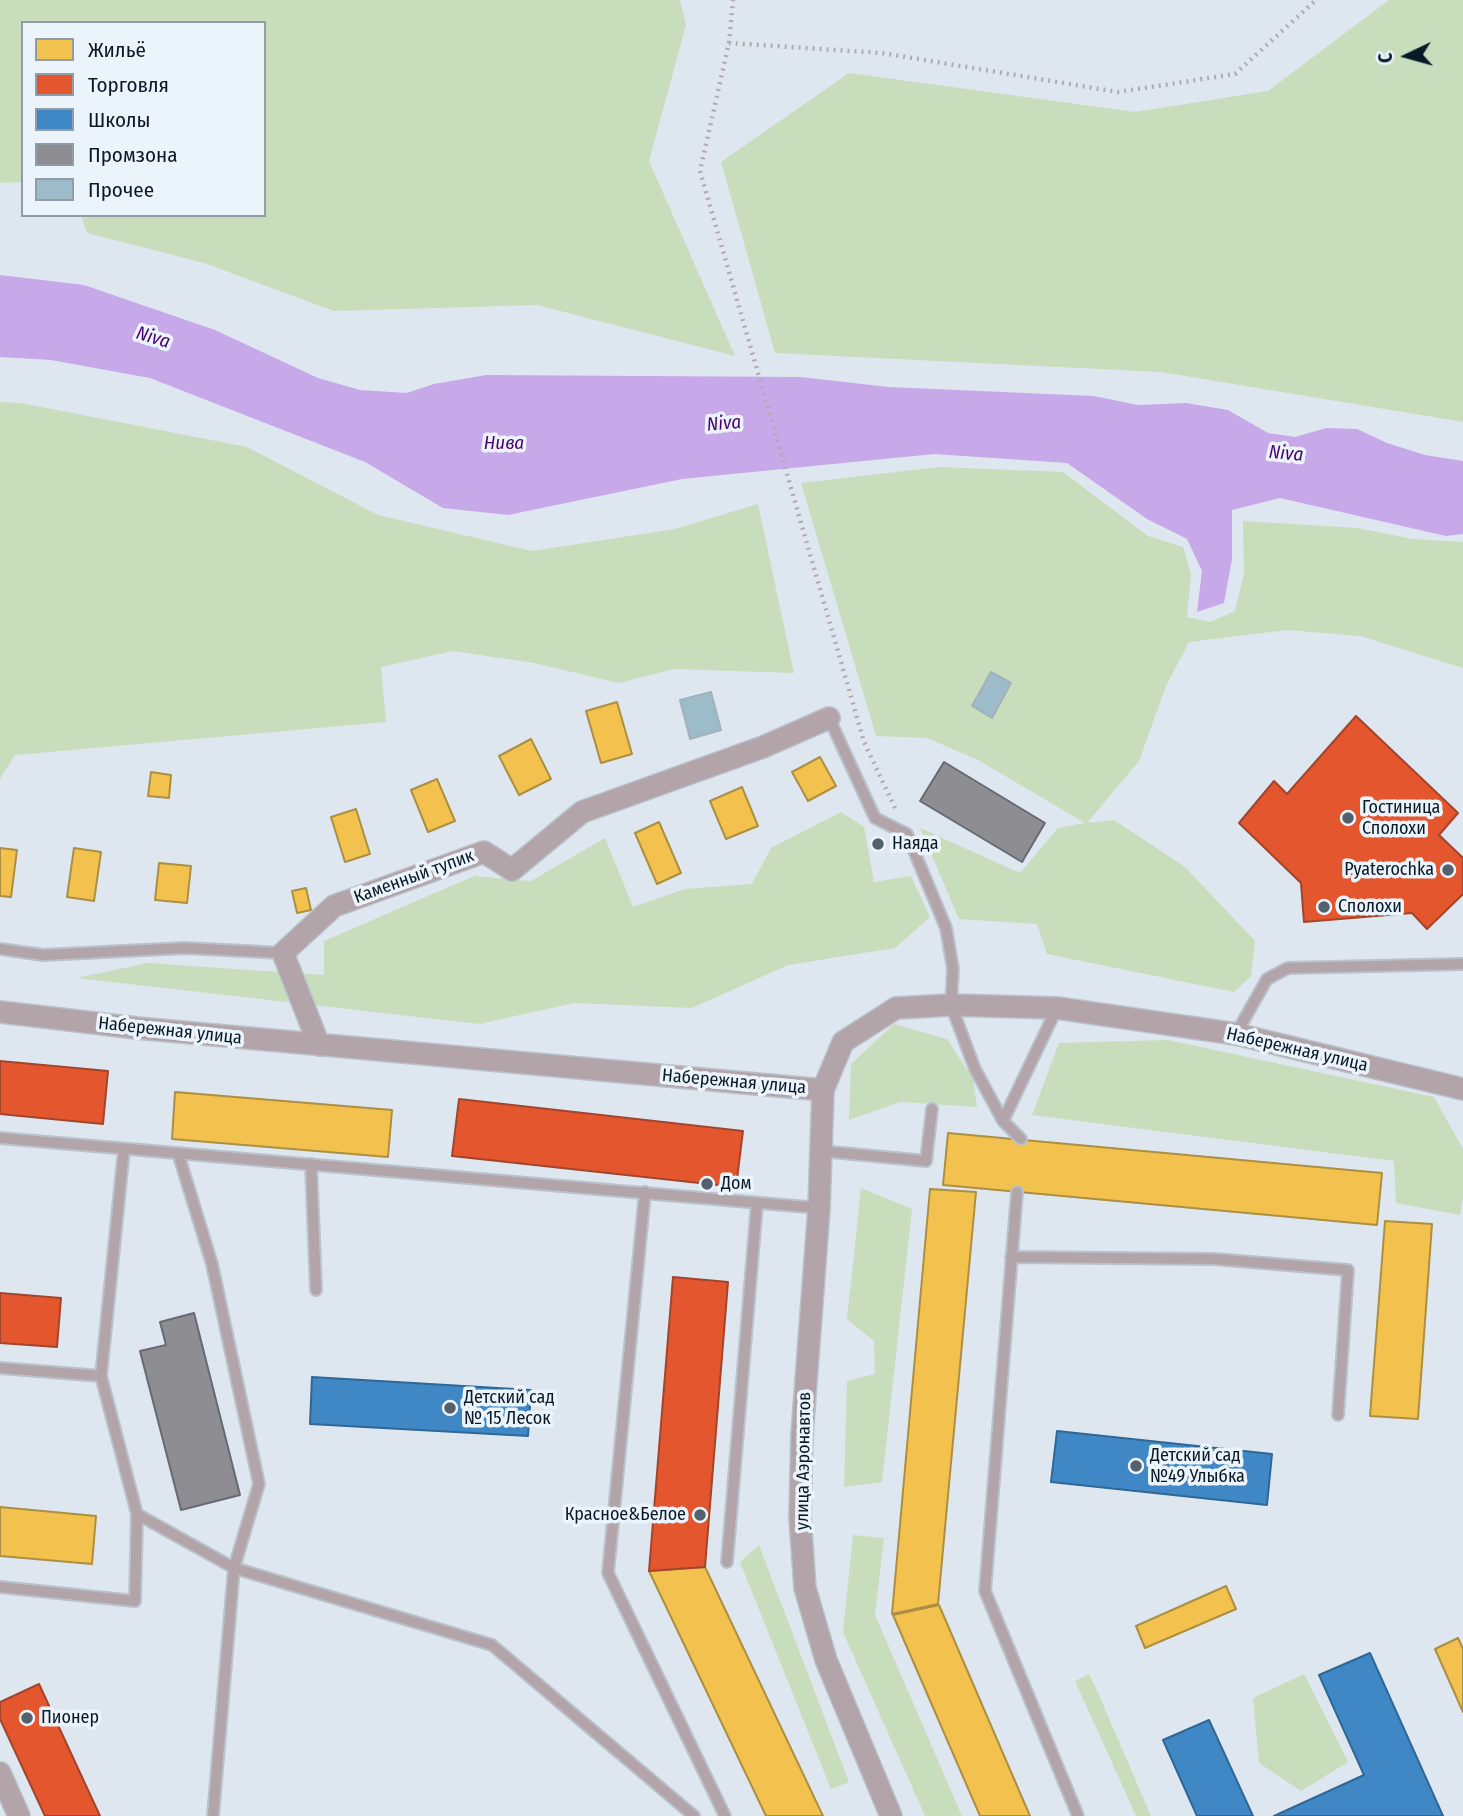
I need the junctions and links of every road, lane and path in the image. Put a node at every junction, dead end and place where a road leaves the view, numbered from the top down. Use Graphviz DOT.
graph roads {
  1 [pos="733,0"];
  2 [pos="1316,0"];
  3 [pos="729,43"];
  4 [pos="829,718"];
  5 [pos="907,834"];
  6 [pos="0,949"];
  7 [pos="283,953"];
  8 [pos="1463,964"];
  9 [pos="951,1005"];
  10 [pos="1057,1008"];
  11 [pos="0,1012"];
  12 [pos="1236,1034"];
  13 [pos="319,1045"];
  14 [pos="1463,1089"];
  15 [pos="823,1090"];
  16 [pos="932,1109"];
  17 [pos="1003,1121"];
  18 [pos="0,1138"];
  19 [pos="1021,1139"];
  20 [pos="124,1149"];
  21 [pos="821,1151"];
  22 [pos="178,1153"];
  23 [pos="311,1164"];
  24 [pos="645,1192"];
  25 [pos="1017,1192"];
  26 [pos="757,1203"];
  27 [pos="819,1208"];
  28 [pos="1011,1257"];
  29 [pos="316,1290"];
  30 [pos="0,1368"];
  31 [pos="101,1376"];
  32 [pos="1338,1415"];
  33 [pos="137,1514"];
  34 [pos="727,1562"];
  35 [pos="234,1568"];
  36 [pos="0,1587"];
  37 [pos="0,1773"];
  38 [pos="19,1816"];
  39 [pos="213,1816"];
  40 [pos="694,1816"];
  41 [pos="725,1816"];
  42 [pos="891,1816"];
  43 [pos="1078,1816"];
  1 -- 3 [label="path"];
  2 -- 3 [label="path"];
  3 -- 5 [label="path"];
  4 -- 5 [label="lane"];
  4 -- 7 [label="street, Каменный тупик"];
  5 -- 9 [label="lane"];
  6 -- 7 [label="lane"];
  7 -- 13 [label="street"];
  8 -- 12 [label="lane"];
  9 -- 10 [label="street, Набережная улица"];
  9 -- 15 [label="street, Набережная улица"];
  9 -- 17 [label="lane"];
  10 -- 12 [label="street, Набережная улица"];
  10 -- 17 [label="lane"];
  11 -- 13 [label="street, Набережная улица"];
  12 -- 14 [label="street, Набережная улица"];
  13 -- 15 [label="street, Набережная улица"];
  15 -- 21 [label="street, улица Аэронавтов"];
  16 -- 21 [label="lane"];
  17 -- 19 [label="lane"];
  18 -- 20 [label="lane"];
  20 -- 22 [label="lane"];
  20 -- 31 [label="lane"];
  21 -- 27 [label="street, улица Аэронавтов"];
  22 -- 23 [label="lane"];
  22 -- 35 [label="lane"];
  23 -- 24 [label="lane"];
  23 -- 29 [label="lane"];
  24 -- 26 [label="lane"];
  24 -- 41 [label="lane"];
  25 -- 28 [label="lane"];
  26 -- 27 [label="lane"];
  26 -- 34 [label="lane"];
  27 -- 42 [label="street, улица Аэронавтов"];
  28 -- 32 [label="lane"];
  28 -- 43 [label="lane"];
  30 -- 31 [label="lane"];
  31 -- 33 [label="lane"];
  33 -- 35 [label="lane"];
  33 -- 36 [label="lane"];
  35 -- 39 [label="lane"];
  35 -- 40 [label="lane"];
  37 -- 38 [label="street"];
}
